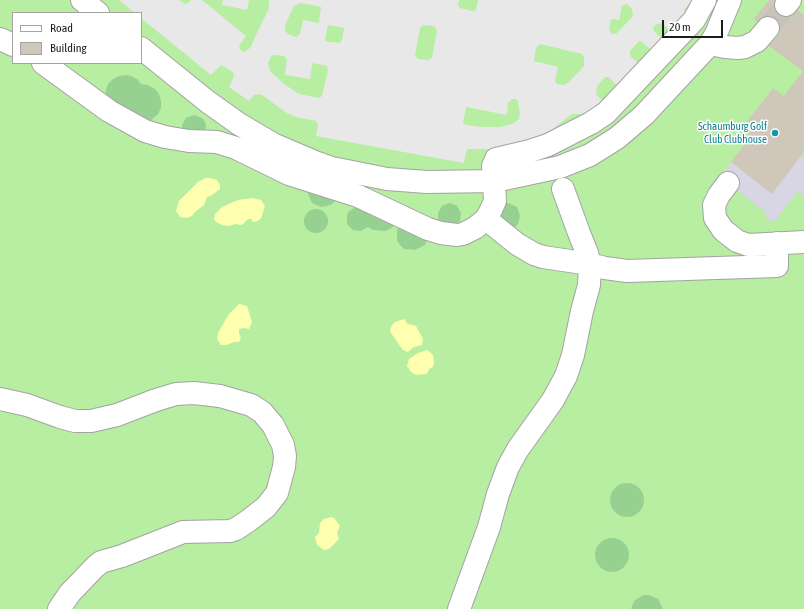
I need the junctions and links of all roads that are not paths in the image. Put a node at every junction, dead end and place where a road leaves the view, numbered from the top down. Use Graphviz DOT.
graph roads {
  1 [pos="82,0"];
  2 [pos="705,0"];
  3 [pos="730,0"];
  4 [pos="97,12"];
  5 [pos="768,28"];
  6 [pos="0,38"];
  7 [pos="12,44"];
  8 [pos="710,44"];
  9 [pos="142,49"];
  10 [pos="44,64"];
  11 [pos="495,181"];
  12 [pos="728,183"];
  13 [pos="564,188"];
  14 [pos="486,219"];
  15 [pos="804,242"];
  16 [pos="777,243"];
  17 [pos="590,264"];
  18 [pos="0,400"];
  19 [pos="60,609"];
  20 [pos="459,609"];
  1 -- 4 [label="lane"];
  2 -- 11 [label="lane"];
  3 -- 8 [label="lane"];
  5 -- 8 [label="lane"];
  6 -- 7 [label="lane"];
  8 -- 11 [label="lane"];
  9 -- 11 [label="lane"];
  10 -- 14 [label="lane"];
  11 -- 14 [label="lane"];
  12 -- 16 [label="lane"];
  13 -- 17 [label="lane"];
  14 -- 17 [label="lane"];
  15 -- 16 [label="lane"];
  16 -- 17 [label="lane"];
  17 -- 20 [label="lane"];
  18 -- 19 [label="lane"];
}
